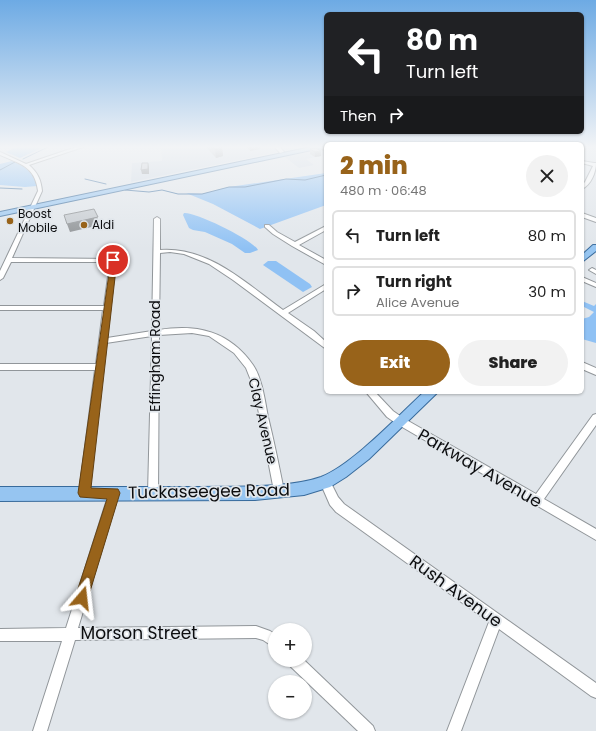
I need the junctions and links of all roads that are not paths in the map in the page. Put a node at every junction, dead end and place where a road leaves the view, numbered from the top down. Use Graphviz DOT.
graph roads {
  1 [pos="39,180"];
  2 [pos="150,180"];
  3 [pos="163,180"];
  4 [pos="34,205"];
  5 [pos="0,210"];
  6 [pos="0,214"];
  7 [pos="584,216"];
  8 [pos="157,219"];
  9 [pos="596,220"];
  10 [pos="267,226"];
  11 [pos="324,229"];
  12 [pos="294,244"];
  13 [pos="596,247"];
  14 [pos="156,252"];
  15 [pos="584,257"];
  16 [pos="8,260"];
  17 [pos="324,262"];
  18 [pos="0,278"];
  19 [pos="584,280"];
  20 [pos="596,285"];
  21 [pos="324,287"];
  22 [pos="0,308"];
  23 [pos="108,308"];
  24 [pos="283,313"];
  25 [pos="156,333"];
  26 [pos="103,342"];
  27 [pos="324,344"];
  28 [pos="584,366"];
  29 [pos="0,367"];
  30 [pos="100,367"];
  31 [pos="596,372"];
  32 [pos="372,394"];
  33 [pos="430,394"];
  34 [pos="596,418"];
  35 [pos="400,421"];
  36 [pos="325,482"];
  37 [pos="279,491"];
  38 [pos="84,493"];
  39 [pos="114,493"];
  40 [pos="154,493"];
  41 [pos="0,494"];
  42 [pos="537,501"];
  43 [pos="596,535"];
  44 [pos="496,619"];
  45 [pos="70,634"];
  46 [pos="0,635"];
  47 [pos="268,637"];
  48 [pos="301,667"];
  49 [pos="596,691"];
  50 [pos="40,731"];
  51 [pos="368,731"];
  52 [pos="454,731"];
  1 -- 4 [label="street"];
  2 -- 4 [label="main road"];
  3 -- 4 [label="main road"];
  4 -- 5 [label="main road"];
  4 -- 6 [label="main road"];
  4 -- 16 [label="street"];
  7 -- 9 [label="street"];
  8 -- 14 [label="street, Effingham Road"];
  10 -- 12 [label="street"];
  11 -- 12 [label="street"];
  12 -- 17 [label="street"];
  13 -- 15 [label="main road"];
  14 -- 24 [label="street"];
  14 -- 25 [label="street, Effingham Road"];
  16 -- 18 [label="street"];
  16 -- 23 [label="street"];
  19 -- 20 [label="street"];
  21 -- 24 [label="street"];
  22 -- 23 [label="street"];
  23 -- 26 [label="street"];
  24 -- 27 [label="street"];
  25 -- 26 [label="street, Clay Avenue"];
  25 -- 37 [label="street, Clay Avenue"];
  25 -- 40 [label="street, Effingham Road"];
  26 -- 30 [label="street"];
  28 -- 31 [label="street"];
  29 -- 30 [label="street"];
  30 -- 38 [label="street"];
  32 -- 35 [label="street, Parkway Avenue"];
  33 -- 35 [label="main road, Tuckaseegee Road"];
  34 -- 42 [label="street"];
  35 -- 36 [label="main road, Tuckaseegee Road"];
  35 -- 42 [label="street, Parkway Avenue"];
  36 -- 37 [label="main road, Tuckaseegee Road"];
  36 -- 44 [label="street, Rush Avenue"];
  37 -- 40 [label="main road, Tuckaseegee Road"];
  38 -- 39 [label="main road, Tuckaseegee Road"];
  38 -- 41 [label="main road, Tuckaseegee Road"];
  39 -- 40 [label="main road, Tuckaseegee Road"];
  39 -- 45 [label="street"];
  42 -- 43 [label="street, Parkway Avenue"];
  44 -- 49 [label="street, Rush Avenue"];
  44 -- 52 [label="street"];
  45 -- 46 [label="street, Morson Street"];
  45 -- 47 [label="street, Morson Street"];
  45 -- 50 [label="street"];
  48 -- 51 [label="street"];
}
